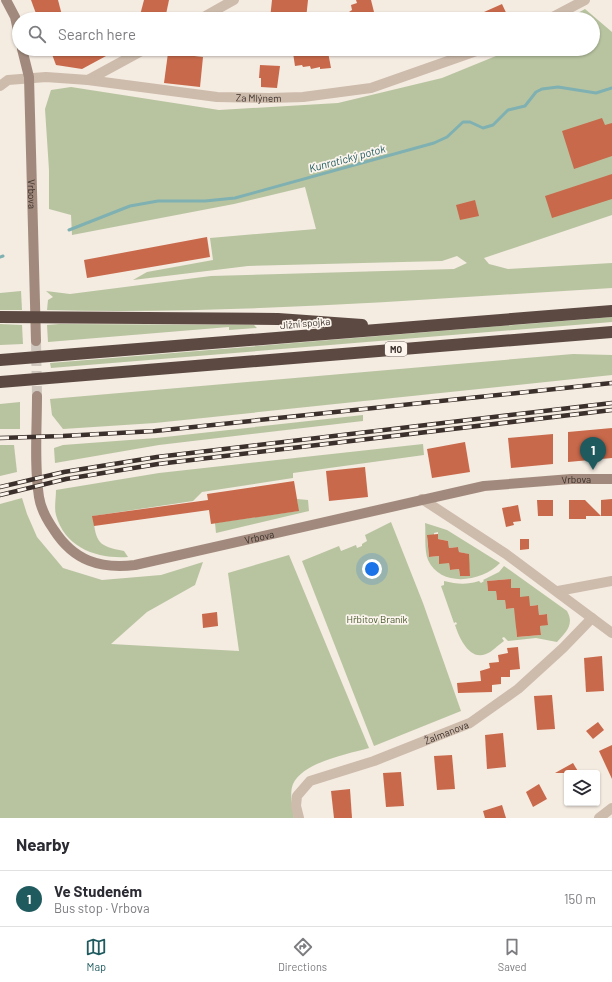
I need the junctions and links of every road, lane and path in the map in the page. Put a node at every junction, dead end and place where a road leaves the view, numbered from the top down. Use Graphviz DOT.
graph roads {
  1 [pos="6,0"];
  2 [pos="234,0"];
  3 [pos="585,0"];
  4 [pos="12,12"];
  5 [pos="213,12"];
  6 [pos="562,12"];
  7 [pos="24,56"];
  8 [pos="132,56"];
  9 [pos="462,56"];
  10 [pos="29,77"];
  11 [pos="88,80"];
  12 [pos="0,86"];
  13 [pos="612,311"];
  14 [pos="0,317"];
  15 [pos="397,328"];
  16 [pos="612,332"];
  17 [pos="36,341"];
  18 [pos="0,360"];
  19 [pos="0,382"];
  20 [pos="37,396"];
  21 [pos="612,479"];
  22 [pos="422,499"];
  23 [pos="612,581"];
  24 [pos="558,591"];
  25 [pos="592,618"];
  26 [pos="612,633"];
  27 [pos="612,808"];
  28 [pos="299,818"];
  29 [pos="599,818"];
  1 -- 4 [label="main road"];
  2 -- 5 [label="street"];
  3 -- 6 [label="street"];
  7 -- 10 [label="main road, Vrbova"];
  8 -- 11 [label="street"];
  9 -- 11 [label="street, Za Mlýnem"];
  10 -- 11 [label="street, Za Mlýnem"];
  10 -- 12 [label="street, Za Mlýnem"];
  10 -- 17 [label="main road, Vrbova"];
  13 -- 15 [label="highway, Jižní spojka / MO"];
  14 -- 15 [label="highway"];
  15 -- 18 [label="highway, Jižní spojka / MO"];
  16 -- 19 [label="highway, MO"];
  20 -- 22 [label="main road, Vrbova"];
  21 -- 22 [label="main road, Vrbova"];
  22 -- 24 [label="street"];
  23 -- 24 [label="street"];
  24 -- 25 [label="street"];
  25 -- 26 [label="street"];
  25 -- 28 [label="street, Žalmanova"];
  27 -- 29 [label="street"];
}
